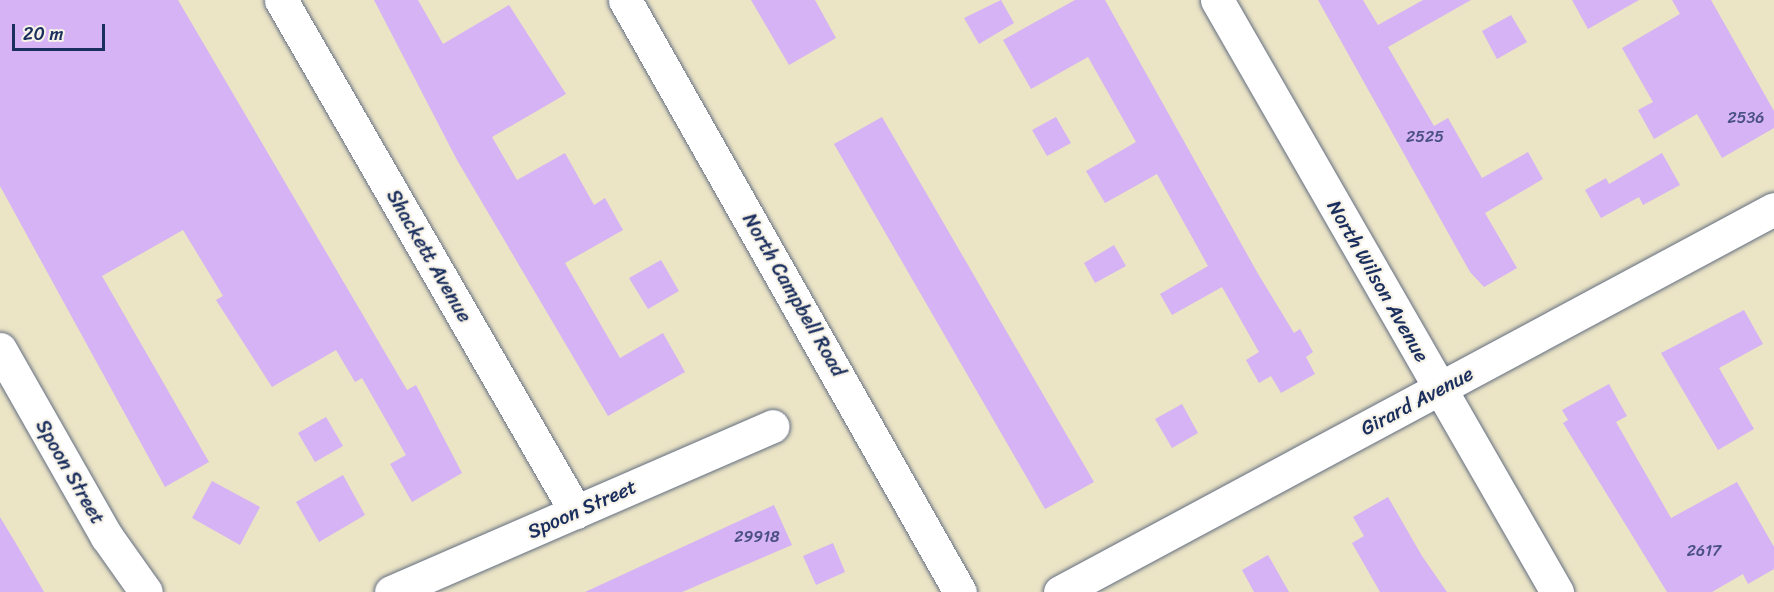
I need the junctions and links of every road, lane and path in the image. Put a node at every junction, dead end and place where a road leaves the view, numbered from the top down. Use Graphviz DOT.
graph roads {
  1 [pos="281,0"];
  2 [pos="625,0"];
  3 [pos="1216,0"];
  4 [pos="1774,209"];
  5 [pos="0,349"];
  6 [pos="1440,389"];
  7 [pos="772,426"];
  8 [pos="576,512"];
  9 [pos="146,592"];
  10 [pos="391,592"];
  11 [pos="960,592"];
  12 [pos="1060,592"];
  13 [pos="1557,592"];
  1 -- 8 [label="street, Shackett Avenue"];
  2 -- 11 [label="street, North Campbell Road"];
  3 -- 6 [label="street, North Wilson Avenue"];
  4 -- 6 [label="street, Girard Avenue"];
  5 -- 9 [label="street, Spoon Street"];
  6 -- 12 [label="street, Girard Avenue"];
  6 -- 13 [label="street, North Wilson Avenue"];
  7 -- 8 [label="street, Spoon Street"];
  8 -- 10 [label="street, Spoon Street"];
}
